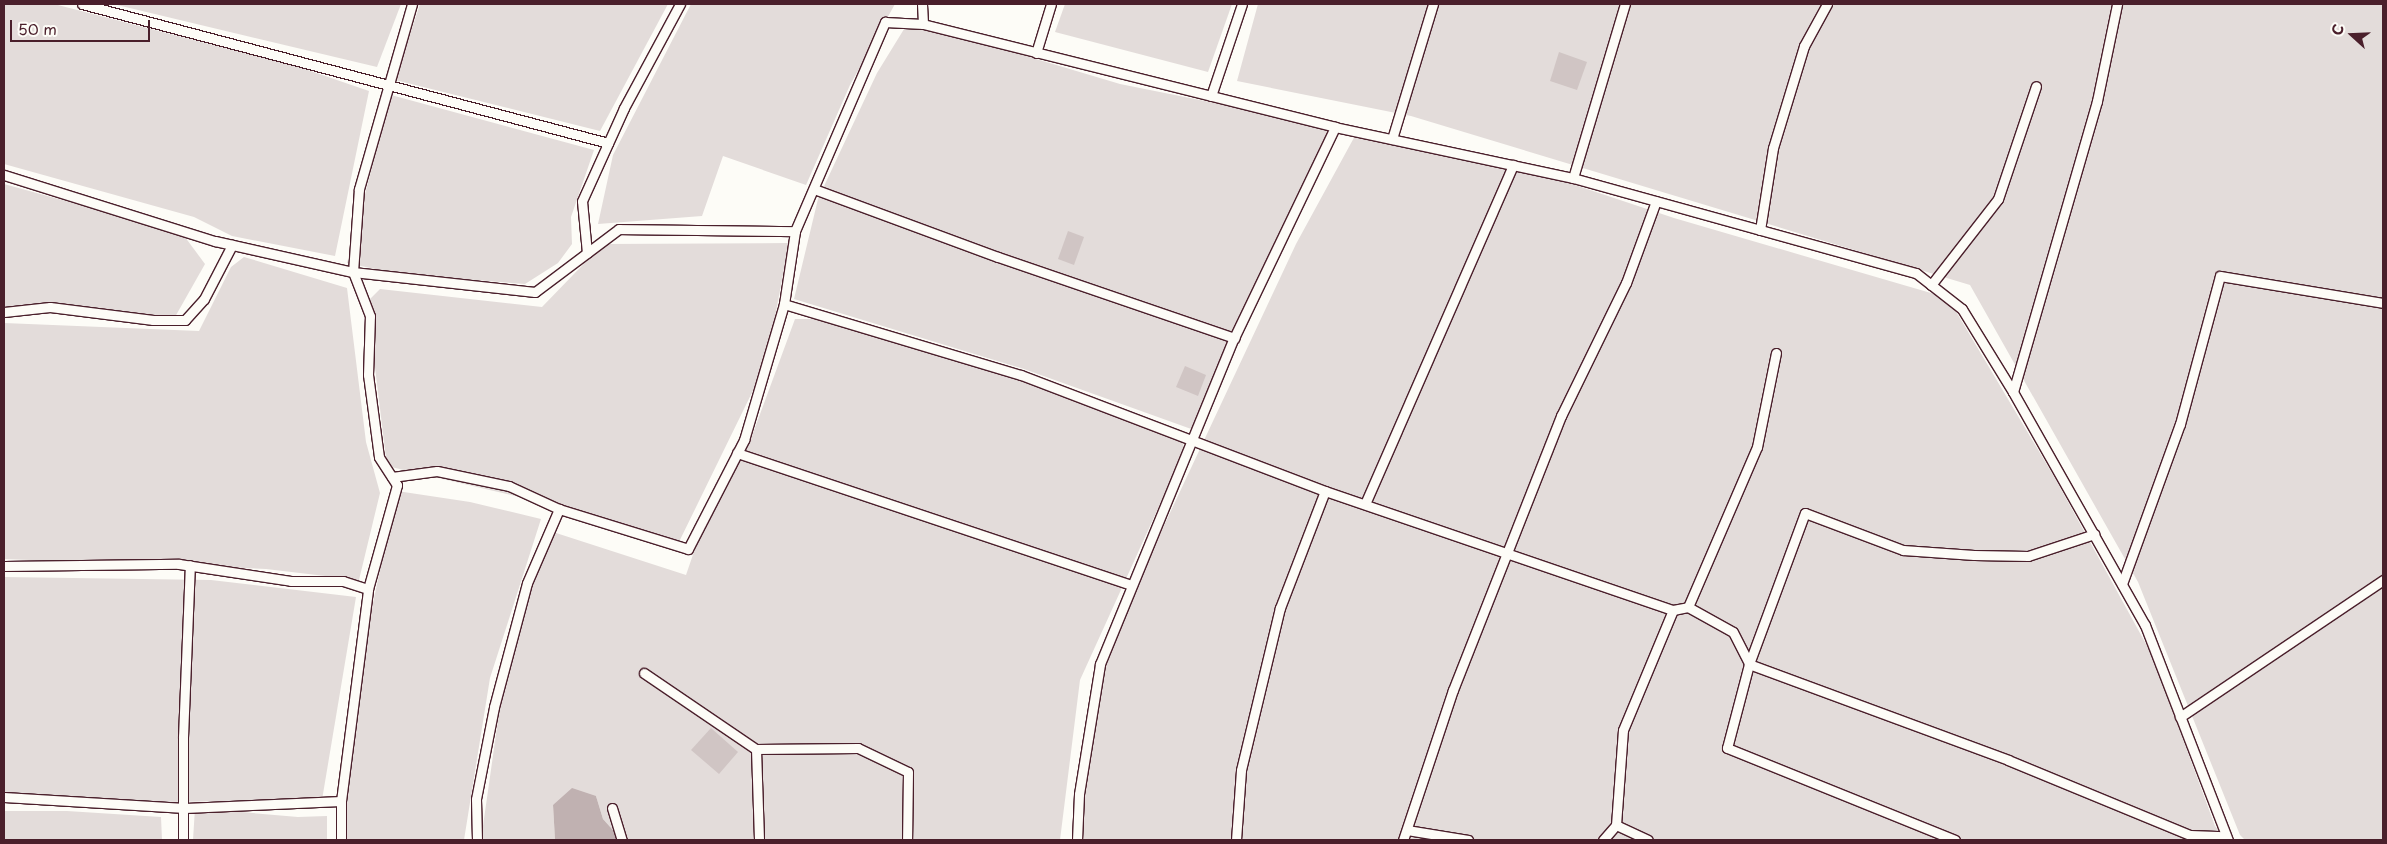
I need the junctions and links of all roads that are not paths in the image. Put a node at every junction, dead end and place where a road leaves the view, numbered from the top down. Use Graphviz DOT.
graph roads {
  1 [pos="82,4"];
  2 [pos="412,4"];
  3 [pos="680,4"];
  4 [pos="922,4"];
  5 [pos="1051,4"];
  6 [pos="1242,4"];
  7 [pos="1433,4"];
  8 [pos="1625,4"];
  9 [pos="1827,4"];
  10 [pos="2117,4"];
  11 [pos="923,24"];
  12 [pos="1036,52"];
  13 [pos="388,84"];
  14 [pos="2036,86"];
  15 [pos="1211,96"];
  16 [pos="1335,127"];
  17 [pos="1392,139"];
  18 [pos="608,143"];
  19 [pos="1513,165"];
  20 [pos="4,175"];
  21 [pos="1573,178"];
  22 [pos="814,189"];
  23 [pos="1656,201"];
  24 [pos="1760,230"];
  25 [pos="795,231"];
  26 [pos="232,245"];
  27 [pos="586,253"];
  28 [pos="353,272"];
  29 [pos="1931,285"];
  30 [pos="2383,303"];
  31 [pos="784,304"];
  32 [pos="4,312"];
  33 [pos="1234,338"];
  34 [pos="1776,353"];
  35 [pos="2013,392"];
  36 [pos="1191,440"];
  37 [pos="737,453"];
  38 [pos="392,477"];
  39 [pos="1325,491"];
  40 [pos="1365,504"];
  41 [pos="559,509"];
  42 [pos="2094,534"];
  43 [pos="1507,553"];
  44 [pos="190,565"];
  45 [pos="4,566"];
  46 [pos="2383,580"];
  47 [pos="2122,584"];
  48 [pos="1132,585"];
  49 [pos="368,590"];
  50 [pos="1688,607"];
  51 [pos="1673,610"];
  52 [pos="1749,664"];
  53 [pos="644,673"];
  54 [pos="2180,717"];
  55 [pos="756,749"];
  56 [pos="4,797"];
  57 [pos="340,801"];
  58 [pos="185,808"];
  59 [pos="612,808"];
  60 [pos="1616,825"];
  61 [pos="1407,830"];
  62 [pos="2226,838"];
  63 [pos="183,840"];
  64 [pos="340,840"];
  65 [pos="477,840"];
  66 [pos="622,840"];
  67 [pos="760,840"];
  68 [pos="907,840"];
  69 [pos="1077,840"];
  70 [pos="1236,840"];
  71 [pos="1403,840"];
  72 [pos="1468,840"];
  73 [pos="1603,840"];
  74 [pos="1648,840"];
  75 [pos="1955,840"];
  1 -- 13 [label="lane"];
  2 -- 13 [label="lane"];
  3 -- 18 [label="lane"];
  4 -- 11 [label="lane"];
  5 -- 12 [label="lane"];
  6 -- 15 [label="lane"];
  7 -- 17 [label="lane"];
  8 -- 21 [label="lane"];
  9 -- 24 [label="lane"];
  10 -- 35 [label="lane"];
  11 -- 12 [label="lane"];
  11 -- 22 [label="lane"];
  12 -- 15 [label="lane"];
  13 -- 18 [label="lane"];
  13 -- 28 [label="lane"];
  14 -- 29 [label="lane"];
  15 -- 16 [label="lane"];
  16 -- 17 [label="lane"];
  16 -- 33 [label="lane"];
  17 -- 19 [label="lane"];
  18 -- 27 [label="lane"];
  19 -- 21 [label="lane"];
  19 -- 40 [label="lane"];
  20 -- 26 [label="lane"];
  21 -- 23 [label="lane"];
  22 -- 25 [label="lane"];
  22 -- 33 [label="lane"];
  23 -- 24 [label="lane"];
  23 -- 43 [label="lane"];
  24 -- 29 [label="lane"];
  25 -- 27 [label="lane"];
  25 -- 31 [label="lane"];
  26 -- 28 [label="lane"];
  26 -- 32 [label="lane"];
  27 -- 28 [label="lane"];
  28 -- 38 [label="lane"];
  29 -- 35 [label="lane"];
  30 -- 47 [label="lane"];
  31 -- 36 [label="lane"];
  31 -- 37 [label="lane"];
  33 -- 36 [label="lane"];
  34 -- 50 [label="lane"];
  35 -- 42 [label="lane"];
  36 -- 39 [label="lane"];
  36 -- 48 [label="lane"];
  37 -- 41 [label="lane"];
  37 -- 48 [label="lane"];
  38 -- 41 [label="lane"];
  38 -- 49 [label="lane"];
  39 -- 40 [label="lane"];
  39 -- 70 [label="lane"];
  40 -- 43 [label="lane"];
  41 -- 65 [label="lane"];
  42 -- 47 [label="lane"];
  42 -- 52 [label="lane"];
  43 -- 51 [label="lane"];
  43 -- 61 [label="lane"];
  44 -- 45 [label="lane"];
  44 -- 49 [label="lane"];
  44 -- 58 [label="lane"];
  46 -- 54 [label="lane"];
  47 -- 54 [label="lane"];
  48 -- 69 [label="lane"];
  49 -- 57 [label="lane"];
  50 -- 51 [label="lane"];
  50 -- 52 [label="lane"];
  51 -- 60 [label="lane"];
  52 -- 62 [label="lane"];
  52 -- 75 [label="lane"];
  53 -- 55 [label="lane"];
  54 -- 62 [label="lane"];
  55 -- 67 [label="lane"];
  55 -- 68 [label="lane"];
  56 -- 58 [label="lane"];
  57 -- 58 [label="lane"];
  57 -- 64 [label="lane"];
  58 -- 63 [label="lane"];
  59 -- 66 [label="lane"];
  60 -- 73 [label="lane"];
  60 -- 74 [label="lane"];
  61 -- 71 [label="lane"];
  61 -- 72 [label="lane"];
}
